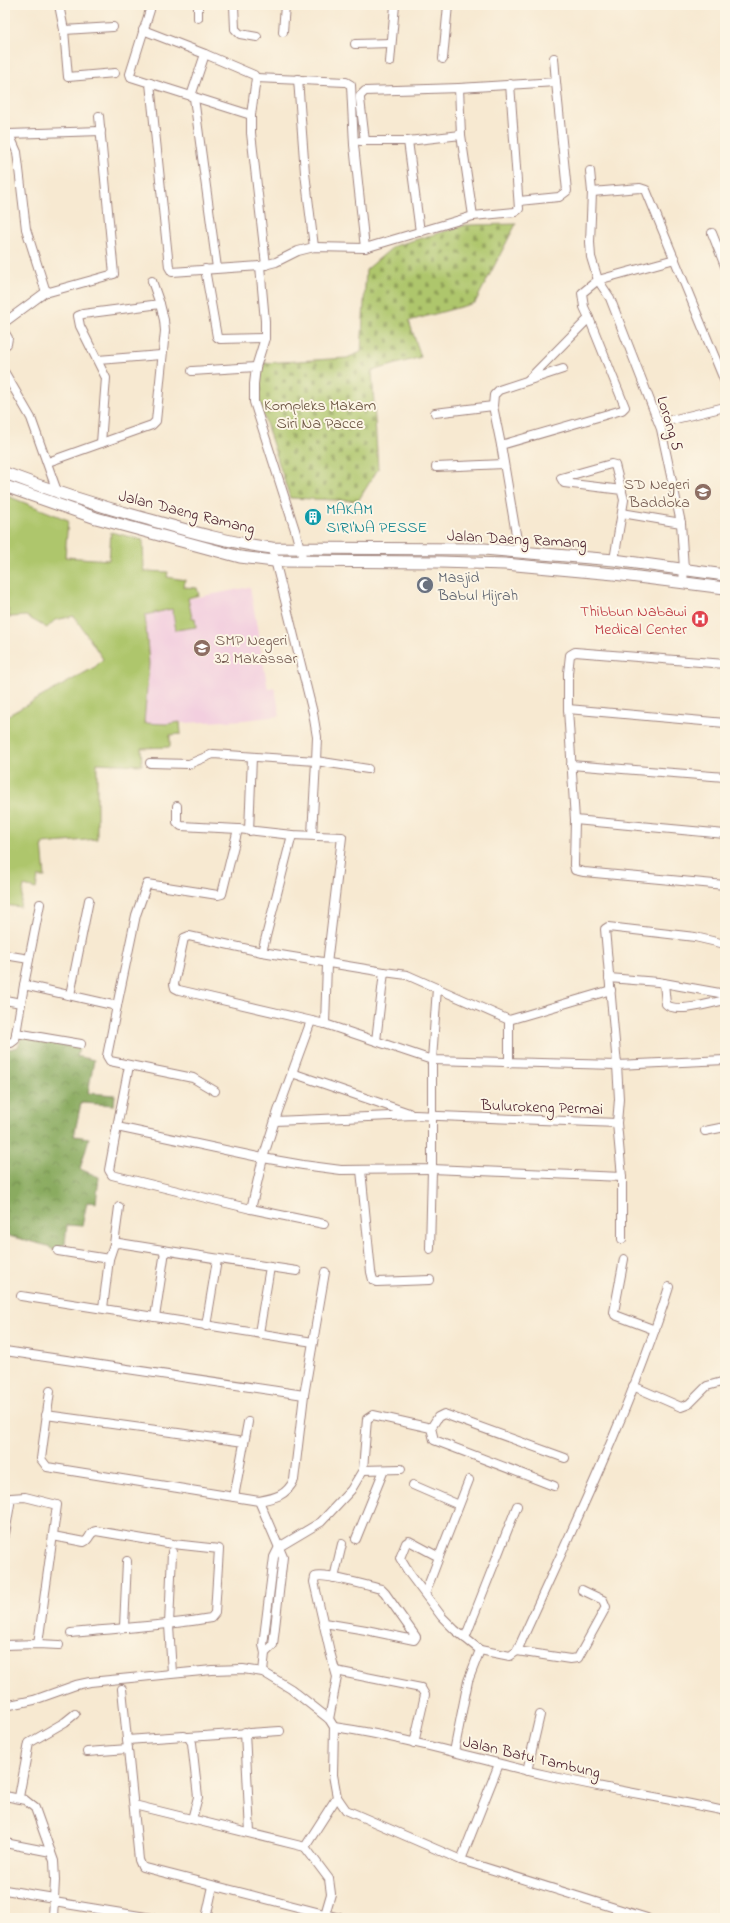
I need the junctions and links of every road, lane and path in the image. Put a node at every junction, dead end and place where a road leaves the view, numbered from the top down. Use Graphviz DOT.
graph roads {
  1 [pos="59,5"];
  2 [pos="198,5"];
  3 [pos="234,5"];
  4 [pos="285,5"];
  5 [pos="395,5"];
  6 [pos="448,5"];
  7 [pos="150,10"];
  8 [pos="198,18"];
  9 [pos="112,27"];
  10 [pos="64,30"];
  11 [pos="143,30"];
  12 [pos="283,32"];
  13 [pos="257,37"];
  14 [pos="391,43"];
  15 [pos="355,44"];
  16 [pos="205,54"];
  17 [pos="554,58"];
  18 [pos="443,59"];
  19 [pos="390,62"];
  20 [pos="115,73"];
  21 [pos="256,78"];
  22 [pos="298,80"];
  23 [pos="556,82"];
  24 [pos="150,83"];
  25 [pos="510,84"];
  26 [pos="459,88"];
  27 [pos="192,97"];
  28 [pos="251,115"];
  29 [pos="99,116"];
  30 [pos="101,131"];
  31 [pos="7,133"];
  32 [pos="461,136"];
  33 [pos="365,141"];
  34 [pos="408,141"];
  35 [pos="354,143"];
  36 [pos="590,171"];
  37 [pos="592,192"];
  38 [pos="519,202"];
  39 [pos="473,216"];
  40 [pos="420,232"];
  41 [pos="712,233"];
  42 [pos="314,247"];
  43 [pos="365,248"];
  44 [pos="675,259"];
  45 [pos="263,266"];
  46 [pos="725,266"];
  47 [pos="217,268"];
  48 [pos="205,269"];
  49 [pos="598,280"];
  50 [pos="152,281"];
  51 [pos="47,291"];
  52 [pos="160,304"];
  53 [pos="589,318"];
  54 [pos="5,322"];
  55 [pos="5,333"];
  56 [pos="265,338"];
  57 [pos="5,345"];
  58 [pos="161,355"];
  59 [pos="98,360"];
  60 [pos="256,367"];
  61 [pos="563,369"];
  62 [pos="192,371"];
  63 [pos="5,373"];
  64 [pos="528,380"];
  65 [pos="725,382"];
  66 [pos="493,406"];
  67 [pos="725,407"];
  68 [pos="435,413"];
  69 [pos="659,423"];
  70 [pos="101,442"];
  71 [pos="502,445"];
  72 [pos="48,462"];
  73 [pos="504,464"];
  74 [pos="436,467"];
  75 [pos="5,473"];
  76 [pos="5,486"];
  77 [pos="622,490"];
  78 [pos="58,493"];
  79 [pos="56,505"];
  80 [pos="622,513"];
  81 [pos="144,519"];
  82 [pos="681,523"];
  83 [pos="141,531"];
  84 [pos="300,547"];
  85 [pos="272,548"];
  86 [pos="366,548"];
  87 [pos="484,549"];
  88 [pos="519,552"];
  89 [pos="563,556"];
  90 [pos="274,560"];
  91 [pos="303,560"];
  92 [pos="614,560"];
  93 [pos="366,561"];
  94 [pos="483,563"];
  95 [pos="684,569"];
  96 [pos="562,570"];
  97 [pos="725,575"];
  98 [pos="683,583"];
  99 [pos="725,588"];
  100 [pos="725,664"];
  101 [pos="568,708"];
  102 [pos="725,723"];
  103 [pos="252,757"];
  104 [pos="316,761"];
  105 [pos="150,763"];
  106 [pos="571,765"];
  107 [pos="368,769"];
  108 [pos="725,778"];
  109 [pos="177,806"];
  110 [pos="574,820"];
  111 [pos="238,829"];
  112 [pos="249,830"];
  113 [pos="725,834"];
  114 [pos="292,835"];
  115 [pos="312,835"];
  116 [pos="725,885"];
  117 [pos="89,900"];
  118 [pos="40,904"];
  119 [pos="725,944"];
  120 [pos="262,952"];
  121 [pos="5,955"];
  122 [pos="30,959"];
  123 [pos="327,964"];
  124 [pos="384,972"];
  125 [pos="609,978"];
  126 [pos="664,983"];
  127 [pos="24,985"];
  128 [pos="438,988"];
  129 [pos="610,990"];
  130 [pos="725,994"];
  131 [pos="70,995"];
  132 [pos="5,1000"];
  133 [pos="725,1000"];
  134 [pos="22,1003"];
  135 [pos="117,1006"];
  136 [pos="509,1020"];
  137 [pos="311,1021"];
  138 [pos="325,1024"];
  139 [pos="16,1033"];
  140 [pos="376,1041"];
  141 [pos="5,1042"];
  142 [pos="81,1044"];
  143 [pos="432,1060"];
  144 [pos="725,1060"];
  145 [pos="509,1063"];
  146 [pos="617,1065"];
  147 [pos="129,1066"];
  148 [pos="292,1073"];
  149 [pos="215,1091"];
  150 [pos="414,1115"];
  151 [pos="432,1116"];
  152 [pos="275,1120"];
  153 [pos="617,1123"];
  154 [pos="117,1127"];
  155 [pos="725,1127"];
  156 [pos="704,1130"];
  157 [pos="263,1158"];
  158 [pos="432,1169"];
  159 [pos="361,1170"];
  160 [pos="622,1177"];
  161 [pos="119,1207"];
  162 [pos="251,1208"];
  163 [pos="324,1224"];
  164 [pos="622,1239"];
  165 [pos="114,1244"];
  166 [pos="430,1249"];
  167 [pos="58,1251"];
  168 [pos="165,1251"];
  169 [pos="109,1259"];
  170 [pos="624,1259"];
  171 [pos="217,1260"];
  172 [pos="270,1267"];
  173 [pos="297,1271"];
  174 [pos="325,1272"];
  175 [pos="430,1280"];
  176 [pos="669,1286"];
  177 [pos="21,1296"];
  178 [pos="103,1308"];
  179 [pos="155,1317"];
  180 [pos="206,1326"];
  181 [pos="655,1330"];
  182 [pos="259,1333"];
  183 [pos="313,1342"];
  184 [pos="5,1351"];
  185 [pos="725,1381"];
  186 [pos="633,1386"];
  187 [pos="50,1391"];
  188 [pos="304,1395"];
  189 [pos="46,1415"];
  190 [pos="248,1422"];
  191 [pos="431,1428"];
  192 [pos="244,1442"];
  193 [pos="565,1458"];
  194 [pos="401,1469"];
  195 [pos="363,1470"];
  196 [pos="384,1470"];
  197 [pos="469,1480"];
  198 [pos="413,1485"];
  199 [pos="554,1486"];
  200 [pos="234,1497"];
  201 [pos="259,1502"];
  202 [pos="459,1505"];
  203 [pos="517,1506"];
  204 [pos="5,1534"];
  205 [pos="53,1536"];
  206 [pos="356,1539"];
  207 [pos="342,1544"];
  208 [pos="279,1547"];
  209 [pos="172,1552"];
  210 [pos="438,1557"];
  211 [pos="127,1561"];
  212 [pos="334,1578"];
  213 [pos="582,1590"];
  214 [pos="425,1594"];
  215 [pos="324,1623"];
  216 [pos="169,1625"];
  217 [pos="124,1627"];
  218 [pos="71,1633"];
  219 [pos="465,1638"];
  220 [pos="38,1644"];
  221 [pos="5,1645"];
  222 [pos="59,1645"];
  223 [pos="480,1650"];
  224 [pos="517,1651"];
  225 [pos="336,1671"];
  226 [pos="263,1672"];
  227 [pos="172,1673"];
  228 [pos="122,1689"];
  229 [pos="5,1706"];
  230 [pos="75,1714"];
  231 [pos="540,1715"];
  232 [pos="329,1719"];
  233 [pos="334,1727"];
  234 [pos="280,1731"];
  235 [pos="246,1732"];
  236 [pos="188,1736"];
  237 [pos="414,1743"];
  238 [pos="128,1745"];
  239 [pos="87,1752"];
  240 [pos="454,1752"];
  241 [pos="499,1764"];
  242 [pos="527,1771"];
  243 [pos="5,1796"];
  244 [pos="19,1797"];
  245 [pos="337,1797"];
  246 [pos="134,1805"];
  247 [pos="725,1811"];
  248 [pos="192,1819"];
  249 [pos="250,1833"];
  250 [pos="5,1843"];
  251 [pos="304,1847"];
  252 [pos="51,1852"];
  253 [pos="461,1860"];
  254 [pos="213,1886"];
  255 [pos="5,1890"];
  256 [pos="54,1900"];
  257 [pos="324,1916"];
  258 [pos="53,1918"];
  259 [pos="152,1918"];
  260 [pos="206,1918"];
  261 [pos="340,1918"];
  262 [pos="647,1918"];
  1 -- 10 [label="street"];
  2 -- 8 [label="street"];
  3 -- 13 [label="street"];
  4 -- 12 [label="street"];
  5 -- 14 [label="street"];
  6 -- 18 [label="street"];
  7 -- 11 [label="street"];
  9 -- 10 [label="street"];
  10 -- 20 [label="street"];
  11 -- 16 [label="street"];
  11 -- 24 [label="street"];
  14 -- 15 [label="street"];
  14 -- 19 [label="street"];
  16 -- 21 [label="street"];
  16 -- 27 [label="street"];
  17 -- 23 [label="street"];
  21 -- 22 [label="street"];
  21 -- 28 [label="street"];
  22 -- 35 [label="street"];
  22 -- 42 [label="street"];
  23 -- 25 [label="street"];
  23 -- 38 [label="street"];
  24 -- 27 [label="street"];
  24 -- 48 [label="street"];
  25 -- 26 [label="street"];
  25 -- 38 [label="street"];
  26 -- 32 [label="street"];
  26 -- 33 [label="street"];
  27 -- 28 [label="street"];
  27 -- 47 [label="street"];
  28 -- 45 [label="street"];
  29 -- 30 [label="street"];
  30 -- 31 [label="street"];
  30 -- 51 [label="street"];
  31 -- 51 [label="street"];
  32 -- 34 [label="street"];
  32 -- 39 [label="street"];
  33 -- 34 [label="street"];
  33 -- 35 [label="street"];
  34 -- 40 [label="street"];
  35 -- 43 [label="street"];
  36 -- 37 [label="street, Lorong 5"];
  37 -- 44 [label="street"];
  37 -- 49 [label="street, Lorong 5"];
  38 -- 39 [label="street"];
  39 -- 40 [label="street"];
  40 -- 43 [label="street"];
  41 -- 46 [label="street"];
  42 -- 43 [label="street"];
  42 -- 45 [label="street"];
  44 -- 49 [label="street"];
  44 -- 65 [label="street"];
  45 -- 47 [label="street"];
  45 -- 56 [label="street"];
  47 -- 48 [label="street"];
  48 -- 56 [label="street"];
  49 -- 53 [label="street"];
  49 -- 69 [label="street, Lorong 5"];
  50 -- 52 [label="street"];
  51 -- 54 [label="street"];
  52 -- 58 [label="street"];
  52 -- 59 [label="street"];
  53 -- 64 [label="street"];
  53 -- 71 [label="street"];
  55 -- 57 [label="street"];
  56 -- 60 [label="street"];
  58 -- 59 [label="street"];
  58 -- 70 [label="street"];
  59 -- 70 [label="street"];
  60 -- 62 [label="street"];
  60 -- 84 [label="street"];
  61 -- 64 [label="street"];
  63 -- 72 [label="street"];
  64 -- 66 [label="street"];
  66 -- 68 [label="street"];
  66 -- 71 [label="street"];
  67 -- 69 [label="street"];
  69 -- 82 [label="street, Lorong 5"];
  70 -- 72 [label="street"];
  71 -- 73 [label="street"];
  72 -- 78 [label="street"];
  73 -- 74 [label="street"];
  73 -- 88 [label="street"];
  75 -- 78 [label="main road, Jalan Daeng Ramang"];
  76 -- 79 [label="main road, Jalan Daeng Ramang"];
  77 -- 77 [label="street"];
  77 -- 80 [label="street"];
  78 -- 79 [label="street"];
  78 -- 81 [label="main road, Jalan Daeng Ramang"];
  79 -- 83 [label="main road, Jalan Daeng Ramang"];
  80 -- 82 [label="street"];
  80 -- 92 [label="street"];
  81 -- 83 [label="main road"];
  81 -- 85 [label="main road, Jalan Daeng Ramang"];
  82 -- 95 [label="street, Lorong 5"];
  83 -- 90 [label="main road, Jalan Daeng Ramang"];
  84 -- 85 [label="main road, Jalan Daeng Ramang"];
  84 -- 86 [label="main road, Jalan Daeng Ramang"];
  84 -- 91 [label="street"];
  85 -- 90 [label="street"];
  86 -- 87 [label="main road, Jalan Daeng Ramang"];
  86 -- 93 [label="main road"];
  87 -- 88 [label="main road, Jalan Daeng Ramang"];
  87 -- 94 [label="street"];
  88 -- 89 [label="main road, Jalan Daeng Ramang"];
  89 -- 92 [label="main road, Jalan Daeng Ramang"];
  89 -- 96 [label="street"];
  90 -- 91 [label="main road, Jalan Daeng Ramang"];
  90 -- 104 [label="street"];
  91 -- 93 [label="main road, Jalan Daeng Ramang"];
  92 -- 95 [label="main road, Jalan Daeng Ramang"];
  93 -- 94 [label="main road, Jalan Daeng Ramang"];
  94 -- 96 [label="main road, Jalan Daeng Ramang"];
  95 -- 97 [label="main road, Jalan Daeng Ramang"];
  95 -- 98 [label="street, Lorong 5"];
  96 -- 98 [label="main road, Jalan Daeng Ramang"];
  98 -- 99 [label="main road, Jalan Daeng Ramang"];
  100 -- 101 [label="street"];
  101 -- 102 [label="street"];
  101 -- 106 [label="street"];
  103 -- 104 [label="street"];
  103 -- 105 [label="street"];
  103 -- 112 [label="street"];
  104 -- 107 [label="street"];
  104 -- 115 [label="street"];
  106 -- 108 [label="street"];
  106 -- 110 [label="street"];
  109 -- 111 [label="street"];
  110 -- 113 [label="street"];
  110 -- 116 [label="street"];
  111 -- 112 [label="street"];
  111 -- 135 [label="street"];
  112 -- 114 [label="street"];
  114 -- 115 [label="street"];
  114 -- 120 [label="street"];
  115 -- 123 [label="street"];
  117 -- 131 [label="street"];
  118 -- 122 [label="street"];
  119 -- 125 [label="street, Bulurokeng Permai"];
  120 -- 123 [label="street"];
  120 -- 137 [label="street"];
  121 -- 122 [label="street"];
  122 -- 127 [label="street"];
  123 -- 124 [label="street"];
  123 -- 138 [label="street"];
  124 -- 128 [label="street"];
  124 -- 140 [label="street"];
  125 -- 126 [label="street"];
  125 -- 129 [label="street, Bulurokeng Permai"];
  126 -- 130 [label="street"];
  126 -- 133 [label="street"];
  127 -- 131 [label="street"];
  127 -- 134 [label="street"];
  128 -- 136 [label="street"];
  128 -- 143 [label="street"];
  129 -- 136 [label="street"];
  129 -- 146 [label="street, Bulurokeng Permai"];
  131 -- 135 [label="street"];
  132 -- 134 [label="street"];
  134 -- 139 [label="street"];
  135 -- 147 [label="street"];
  136 -- 145 [label="street"];
  137 -- 138 [label="street"];
  137 -- 148 [label="street"];
  138 -- 140 [label="street"];
  139 -- 141 [label="street"];
  139 -- 142 [label="street"];
  140 -- 143 [label="street"];
  143 -- 145 [label="street"];
  143 -- 151 [label="street"];
  144 -- 146 [label="street"];
  145 -- 146 [label="street"];
  146 -- 153 [label="street, Bulurokeng Permai"];
  147 -- 149 [label="street"];
  147 -- 154 [label="street"];
  148 -- 150 [label="street"];
  148 -- 152 [label="street"];
  150 -- 151 [label="street, Bulurokeng Permai"];
  150 -- 152 [label="street, Bulurokeng Permai"];
  151 -- 153 [label="street, Bulurokeng Permai"];
  151 -- 158 [label="street"];
  152 -- 157 [label="street"];
  153 -- 160 [label="street"];
  154 -- 157 [label="street"];
  154 -- 162 [label="street"];
  155 -- 156 [label="street"];
  157 -- 159 [label="street"];
  157 -- 162 [label="street"];
  158 -- 159 [label="street"];
  158 -- 160 [label="street"];
  158 -- 166 [label="street"];
  159 -- 175 [label="street"];
  160 -- 164 [label="street"];
  161 -- 165 [label="street"];
  162 -- 163 [label="street"];
  165 -- 168 [label="street"];
  165 -- 169 [label="street"];
  167 -- 169 [label="street"];
  168 -- 171 [label="street"];
  168 -- 179 [label="street"];
  169 -- 178 [label="street"];
  170 -- 181 [label="street"];
  171 -- 172 [label="street"];
  171 -- 180 [label="street"];
  172 -- 173 [label="street"];
  172 -- 182 [label="street"];
  174 -- 183 [label="street"];
  176 -- 181 [label="street"];
  177 -- 178 [label="street"];
  178 -- 179 [label="street"];
  179 -- 180 [label="street"];
  180 -- 182 [label="street"];
  181 -- 186 [label="street"];
  182 -- 183 [label="street"];
  183 -- 188 [label="street"];
  184 -- 188 [label="street"];
  185 -- 186 [label="street"];
  186 -- 224 [label="street"];
  187 -- 189 [label="street"];
  188 -- 201 [label="street"];
  189 -- 192 [label="street"];
  189 -- 200 [label="street"];
  190 -- 192 [label="street"];
  191 -- 193 [label="street"];
  191 -- 195 [label="street"];
  191 -- 199 [label="street"];
  192 -- 200 [label="street"];
  194 -- 196 [label="street"];
  195 -- 196 [label="street"];
  195 -- 208 [label="street"];
  196 -- 206 [label="street"];
  197 -- 202 [label="street"];
  198 -- 202 [label="street"];
  200 -- 201 [label="street"];
  201 -- 208 [label="street"];
  202 -- 210 [label="street"];
  203 -- 219 [label="street"];
  204 -- 205 [label="street"];
  205 -- 216 [label="street"];
  205 -- 220 [label="street"];
  207 -- 212 [label="street"];
  208 -- 226 [label="street"];
  209 -- 216 [label="street"];
  210 -- 214 [label="street"];
  210 -- 214 [label="street"];
  211 -- 217 [label="street"];
  212 -- 215 [label="street"];
  212 -- 215 [label="street"];
  213 -- 224 [label="street"];
  214 -- 219 [label="street"];
  215 -- 225 [label="street"];
  216 -- 217 [label="street"];
  216 -- 227 [label="street"];
  217 -- 218 [label="street"];
  219 -- 223 [label="street"];
  220 -- 221 [label="street"];
  220 -- 222 [label="street"];
  223 -- 224 [label="street"];
  223 -- 240 [label="street"];
  225 -- 232 [label="street"];
  225 -- 237 [label="street"];
  226 -- 227 [label="street"];
  226 -- 232 [label="street"];
  227 -- 229 [label="street"];
  228 -- 238 [label="street"];
  230 -- 244 [label="street"];
  231 -- 242 [label="street"];
  232 -- 233 [label="street"];
  233 -- 237 [label="street, Jalan Batu Tambung"];
  233 -- 245 [label="street"];
  234 -- 235 [label="street"];
  235 -- 236 [label="street"];
  235 -- 249 [label="street"];
  236 -- 238 [label="street"];
  236 -- 248 [label="street"];
  237 -- 240 [label="street, Jalan Batu Tambung"];
  238 -- 239 [label="street"];
  238 -- 246 [label="street"];
  240 -- 241 [label="street, Jalan Batu Tambung"];
  241 -- 242 [label="street, Jalan Batu Tambung"];
  241 -- 253 [label="street"];
  242 -- 247 [label="street, Jalan Batu Tambung"];
  243 -- 244 [label="street"];
  244 -- 252 [label="street"];
  245 -- 251 [label="street"];
  245 -- 253 [label="street"];
  246 -- 248 [label="street"];
  246 -- 254 [label="street"];
  248 -- 249 [label="street"];
  249 -- 251 [label="street"];
  250 -- 252 [label="street"];
  251 -- 257 [label="street"];
  252 -- 256 [label="street"];
  253 -- 262 [label="street"];
  254 -- 257 [label="street"];
  254 -- 260 [label="street"];
  255 -- 256 [label="street"];
  256 -- 258 [label="street"];
  256 -- 259 [label="street"];
  257 -- 261 [label="street"];
}
